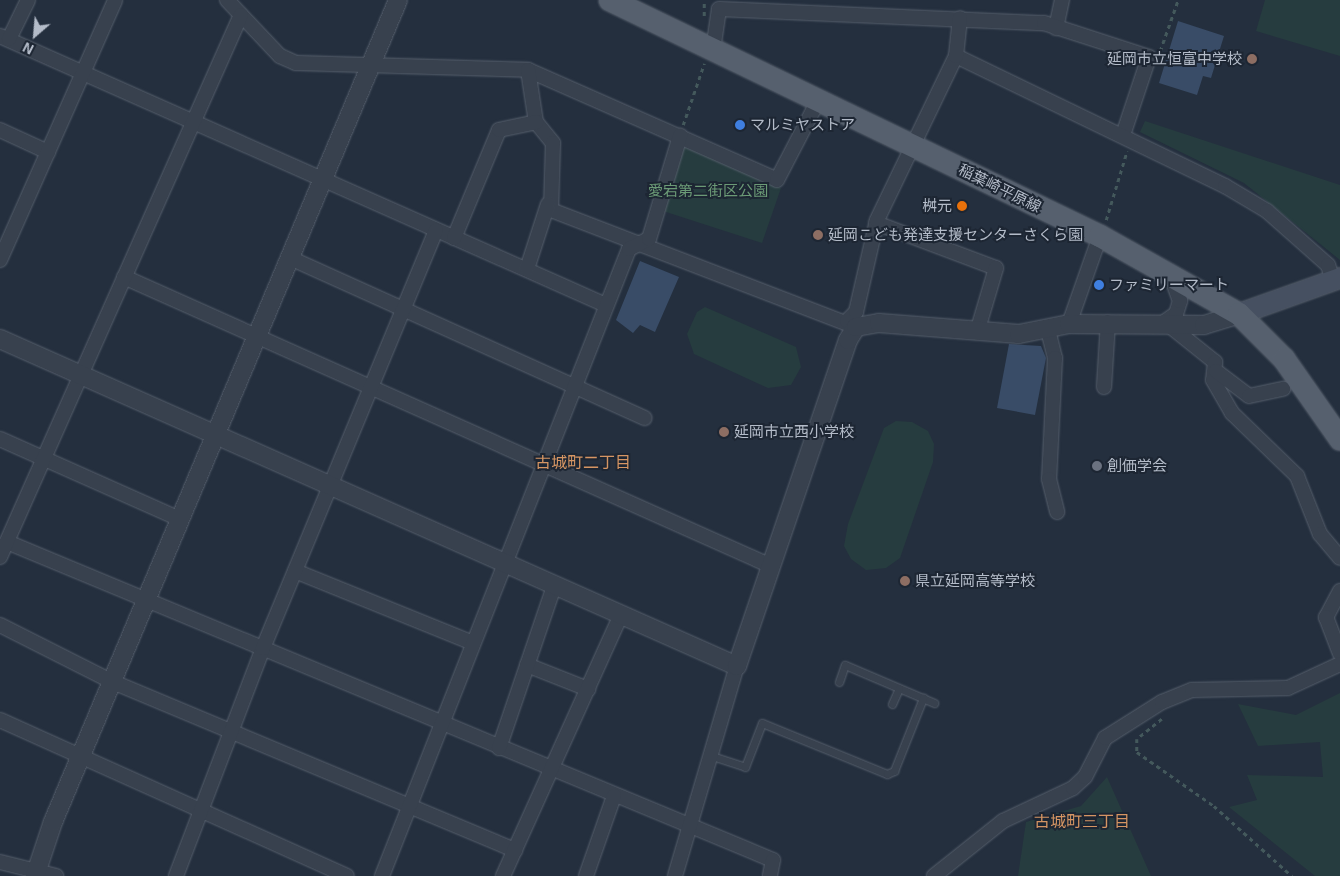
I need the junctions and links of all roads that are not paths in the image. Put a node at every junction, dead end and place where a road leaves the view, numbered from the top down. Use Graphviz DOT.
graph roads {
  1 [pos="28,0"];
  2 [pos="115,0"];
  3 [pos="227,0"];
  4 [pos="398,0"];
  5 [pos="610,0"];
  6 [pos="1062,0"];
  7 [pos="241,15"];
  8 [pos="960,18"];
  9 [pos="1056,28"];
  10 [pos="4,38"];
  11 [pos="711,49"];
  12 [pos="956,56"];
  13 [pos="371,62"];
  14 [pos="528,70"];
  15 [pos="84,74"];
  16 [pos="818,101"];
  17 [pos="193,120"];
  18 [pos="536,122"];
  19 [pos="0,130"];
  20 [pos="680,136"];
  21 [pos="1127,136"];
  22 [pos="912,146"];
  23 [pos="48,152"];
  24 [pos="323,178"];
  25 [pos="548,204"];
  26 [pos="876,223"];
  27 [pos="436,230"];
  28 [pos="1100,236"];
  29 [pos="454,238"];
  30 [pos="640,244"];
  31 [pos="290,258"];
  32 [pos="0,260"];
  33 [pos="527,270"];
  34 [pos="1162,270"];
  35 [pos="124,277"];
  36 [pos="1337,279"];
  37 [pos="606,305"];
  38 [pos="405,309"];
  39 [pos="1239,314"];
  40 [pos="1108,322"];
  41 [pos="852,324"];
  42 [pos="1069,324"];
  43 [pos="1164,326"];
  44 [pos="1048,330"];
  45 [pos="977,332"];
  46 [pos="258,336"];
  47 [pos="0,339"];
  48 [pos="1216,372"];
  49 [pos="78,374"];
  50 [pos="573,384"];
  51 [pos="371,387"];
  52 [pos="1104,387"];
  53 [pos="1283,389"];
  54 [pos="645,418"];
  55 [pos="216,435"];
  56 [pos="0,439"];
  57 [pos="1340,440"];
  58 [pos="43,458"];
  59 [pos="542,463"];
  60 [pos="329,486"];
  61 [pos="1057,512"];
  62 [pos="180,519"];
  63 [pos="7,542"];
  64 [pos="0,557"];
  65 [pos="1340,558"];
  66 [pos="504,564"];
  67 [pos="771,566"];
  68 [pos="295,571"];
  69 [pos="554,586"];
  70 [pos="1340,591"];
  71 [pos="148,599"];
  72 [pos="621,615"];
  73 [pos="0,625"];
  74 [pos="473,644"];
  75 [pos="263,648"];
  76 [pos="1340,653"];
  77 [pos="1340,664"];
  78 [pos="528,665"];
  79 [pos="737,666"];
  80 [pos="113,682"];
  81 [pos="839,682"];
  82 [pos="899,688"];
  83 [pos="588,690"];
  84 [pos="923,698"];
  85 [pos="934,703"];
  86 [pos="892,704"];
  87 [pos="0,720"];
  88 [pos="441,723"];
  89 [pos="231,731"];
  90 [pos="499,748"];
  91 [pos="709,755"];
  92 [pos="81,758"];
  93 [pos="552,770"];
  94 [pos="614,796"];
  95 [pos="409,805"];
  96 [pos="200,810"];
  97 [pos="688,823"];
  98 [pos="515,850"];
  99 [pos="0,862"];
  100 [pos="36,874"];
  101 [pos="56,876"];
  102 [pos="176,876"];
  103 [pos="347,876"];
  104 [pos="382,876"];
  105 [pos="503,876"];
  106 [pos="586,876"];
  107 [pos="675,876"];
  108 [pos="770,876"];
  109 [pos="934,876"];
  1 -- 10 [label="street"];
  2 -- 15 [label="street"];
  3 -- 7 [label="street"];
  4 -- 13 [label="street"];
  5 -- 11 [label="main road, 稲葉崎平原線"];
  6 -- 9 [label="street"];
  7 -- 13 [label="street"];
  7 -- 17 [label="street"];
  8 -- 9 [label="street"];
  8 -- 11 [label="street"];
  8 -- 12 [label="street"];
  9 -- 21 [label="street"];
  10 -- 15 [label="street"];
  11 -- 16 [label="main road, 稲葉崎平原線"];
  12 -- 21 [label="street"];
  12 -- 22 [label="street"];
  13 -- 14 [label="street"];
  13 -- 24 [label="street"];
  14 -- 18 [label="street"];
  14 -- 20 [label="street"];
  15 -- 17 [label="street"];
  15 -- 23 [label="street"];
  16 -- 20 [label="street"];
  16 -- 22 [label="main road, 稲葉崎平原線"];
  17 -- 24 [label="street"];
  17 -- 35 [label="street"];
  18 -- 25 [label="street"];
  18 -- 29 [label="street"];
  19 -- 23 [label="street"];
  20 -- 30 [label="street"];
  21 -- 36 [label="street"];
  22 -- 26 [label="street"];
  22 -- 28 [label="main road, 稲葉崎平原線"];
  23 -- 32 [label="street"];
  24 -- 27 [label="street"];
  24 -- 31 [label="street"];
  25 -- 30 [label="street"];
  25 -- 33 [label="street"];
  26 -- 41 [label="street"];
  26 -- 45 [label="street"];
  27 -- 29 [label="street"];
  27 -- 38 [label="street"];
  28 -- 34 [label="main road, 稲葉崎平原線"];
  28 -- 42 [label="street"];
  29 -- 33 [label="street"];
  30 -- 37 [label="street"];
  30 -- 41 [label="street"];
  31 -- 38 [label="street"];
  31 -- 46 [label="street"];
  33 -- 37 [label="street"];
  34 -- 39 [label="main road, 稲葉崎平原線"];
  34 -- 43 [label="street"];
  35 -- 46 [label="street"];
  35 -- 49 [label="street"];
  36 -- 39 [label="main road"];
  37 -- 50 [label="street"];
  38 -- 50 [label="street"];
  38 -- 51 [label="street"];
  39 -- 43 [label="street"];
  39 -- 57 [label="main road, 稲葉崎平原線"];
  40 -- 42 [label="street"];
  40 -- 43 [label="street"];
  40 -- 52 [label="street"];
  41 -- 45 [label="street"];
  41 -- 67 [label="street"];
  42 -- 44 [label="street"];
  43 -- 48 [label="street"];
  44 -- 45 [label="street"];
  44 -- 61 [label="street"];
  46 -- 51 [label="street"];
  46 -- 55 [label="street"];
  47 -- 49 [label="street"];
  48 -- 53 [label="street"];
  48 -- 65 [label="street"];
  49 -- 55 [label="street"];
  49 -- 58 [label="street"];
  50 -- 54 [label="street"];
  50 -- 59 [label="street"];
  51 -- 59 [label="street"];
  51 -- 60 [label="street"];
  55 -- 60 [label="street"];
  55 -- 62 [label="street"];
  56 -- 58 [label="street"];
  58 -- 62 [label="street"];
  58 -- 63 [label="street"];
  59 -- 66 [label="street"];
  59 -- 67 [label="street"];
  60 -- 66 [label="street"];
  60 -- 68 [label="street"];
  62 -- 71 [label="street"];
  63 -- 64 [label="street"];
  63 -- 71 [label="street"];
  66 -- 69 [label="street"];
  66 -- 74 [label="street"];
  67 -- 79 [label="street"];
  68 -- 74 [label="street"];
  68 -- 75 [label="street"];
  69 -- 72 [label="street"];
  69 -- 78 [label="street"];
  70 -- 76 [label="street"];
  71 -- 75 [label="street"];
  71 -- 80 [label="street"];
  72 -- 79 [label="street"];
  72 -- 83 [label="street"];
  73 -- 80 [label="street"];
  74 -- 88 [label="street"];
  75 -- 88 [label="street"];
  75 -- 89 [label="street"];
  77 -- 109 [label="street"];
  78 -- 83 [label="street"];
  78 -- 90 [label="street"];
  79 -- 91 [label="street"];
  80 -- 89 [label="street"];
  80 -- 92 [label="street"];
  81 -- 82 [label="lane"];
  82 -- 84 [label="lane"];
  82 -- 86 [label="lane"];
  83 -- 93 [label="street"];
  84 -- 85 [label="lane"];
  84 -- 91 [label="lane"];
  87 -- 92 [label="street"];
  88 -- 90 [label="street"];
  88 -- 95 [label="street"];
  89 -- 95 [label="street"];
  89 -- 96 [label="street"];
  90 -- 93 [label="street"];
  91 -- 97 [label="street"];
  92 -- 96 [label="street"];
  92 -- 100 [label="street"];
  93 -- 94 [label="street"];
  93 -- 98 [label="street"];
  94 -- 97 [label="street"];
  94 -- 106 [label="street"];
  95 -- 98 [label="street"];
  95 -- 104 [label="street"];
  96 -- 102 [label="street"];
  96 -- 103 [label="street"];
  97 -- 107 [label="street"];
  97 -- 108 [label="street"];
  98 -- 105 [label="street"];
  99 -- 100 [label="street"];
  100 -- 101 [label="street"];
}
